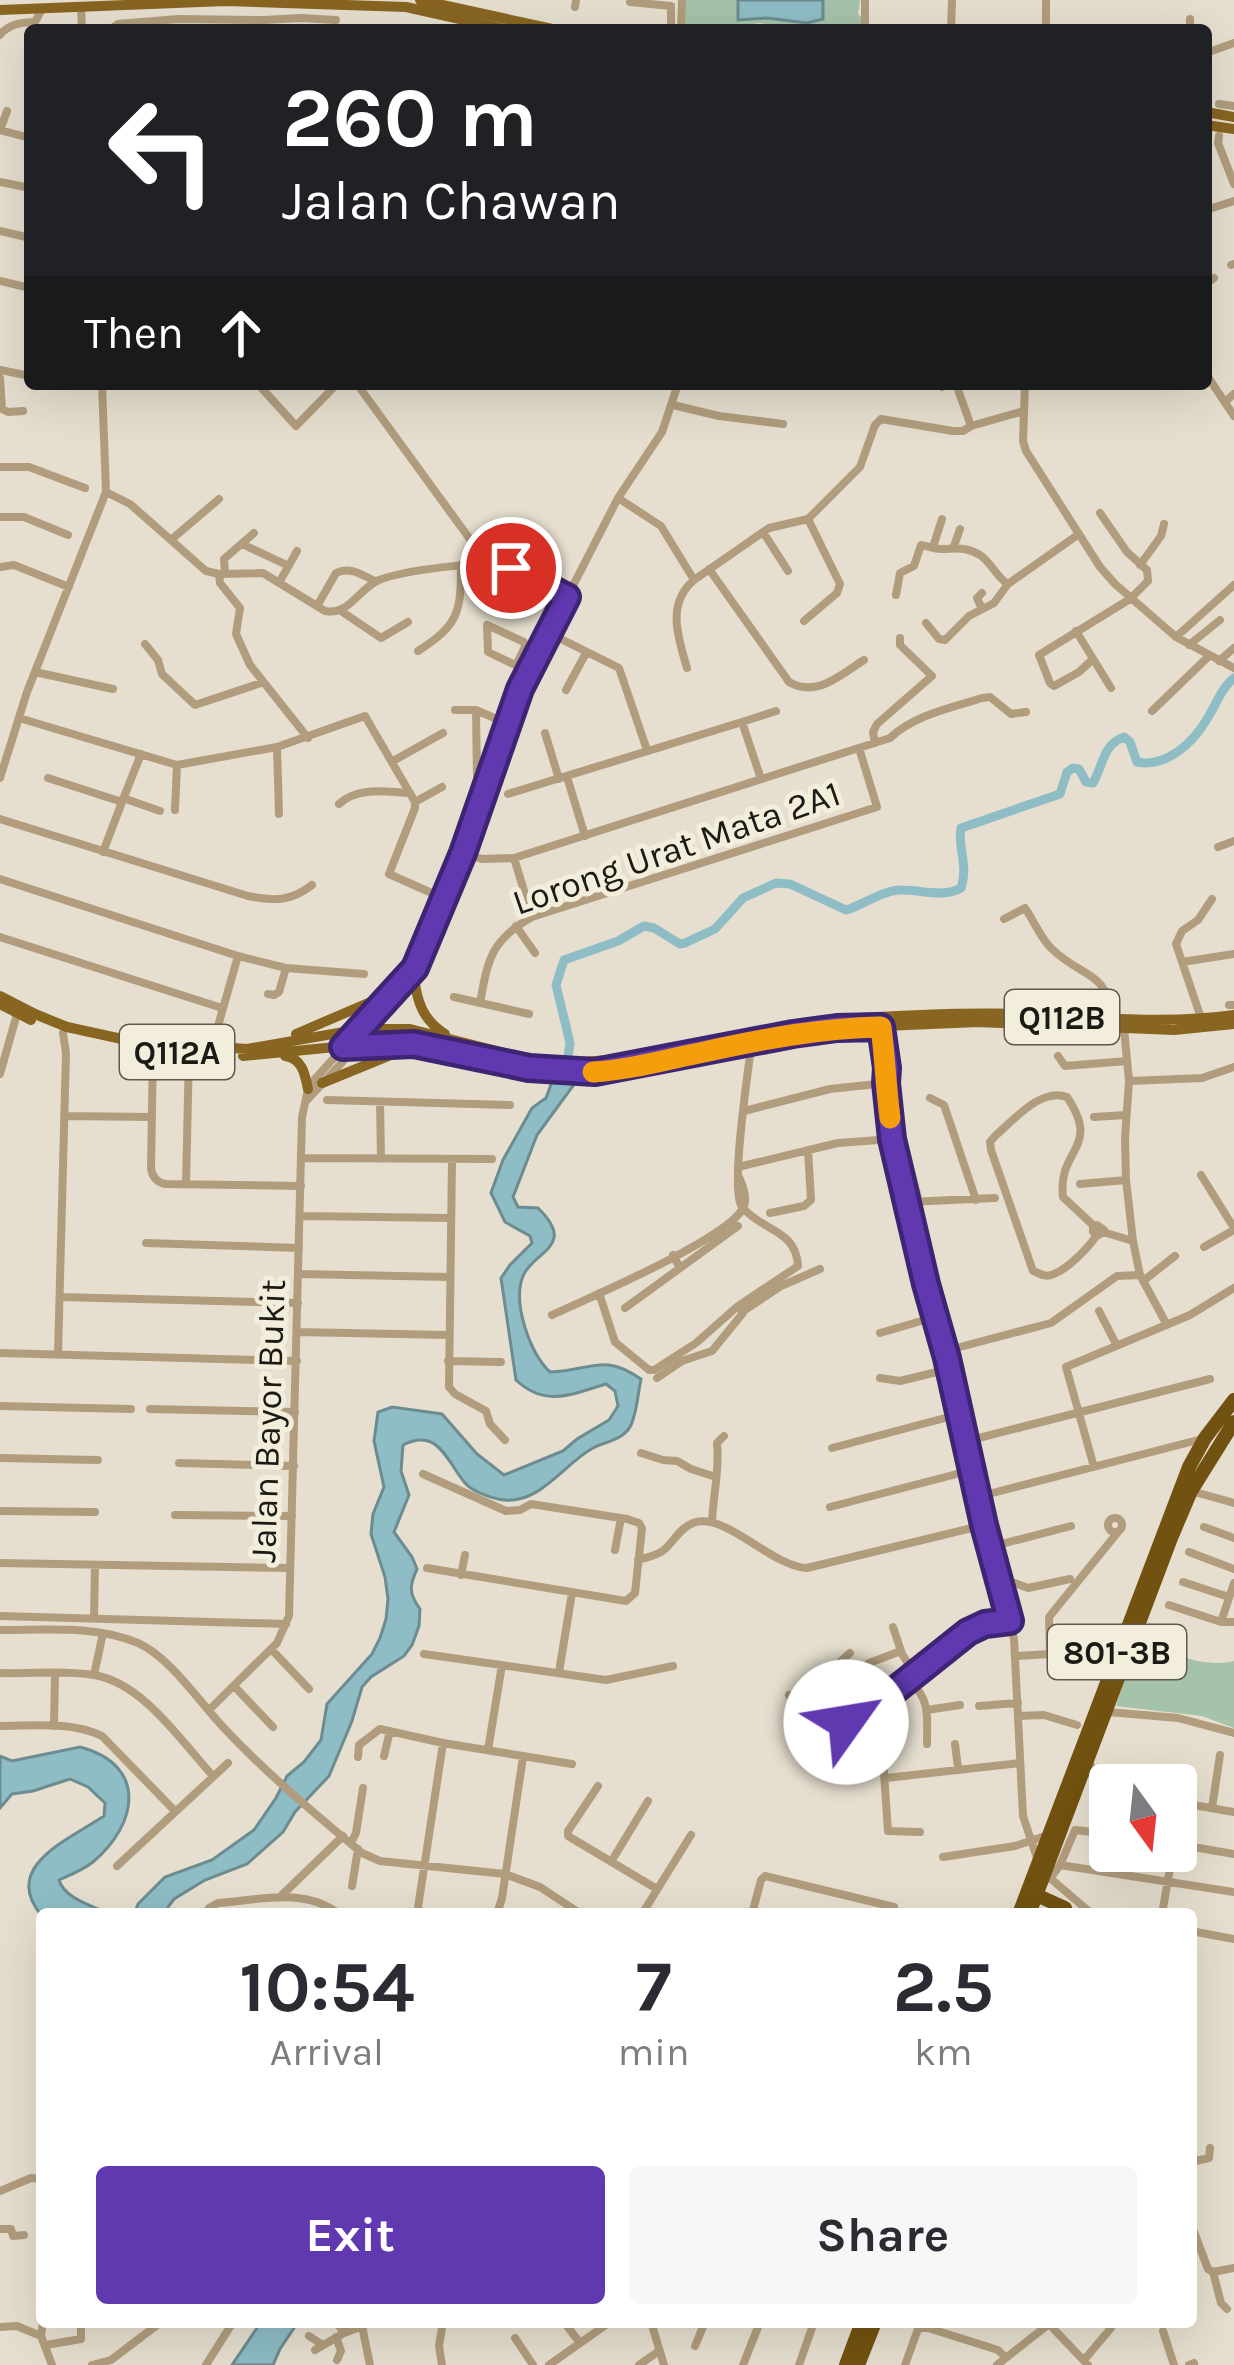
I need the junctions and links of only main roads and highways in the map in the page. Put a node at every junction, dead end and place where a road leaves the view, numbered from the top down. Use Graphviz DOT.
graph roads {
  1 [pos="420,0"];
  2 [pos="334,2"];
  3 [pos="40,6"];
  4 [pos="0,14"];
  5 [pos="483,24"];
  6 [pos="529,24"];
  7 [pos="414,973"];
  8 [pos="394,992"];
  9 [pos="0,1000"];
  10 [pos="1232,1008"];
  11 [pos="885,1022"];
  12 [pos="1234,1024"];
  13 [pos="282,1041"];
  14 [pos="451,1045"];
  15 [pos="264,1054"];
  16 [pos="554,1066"];
  17 [pos="595,1067"];
  18 [pos="322,1083"];
  19 [pos="307,1096"];
  20 [pos="1234,1400"];
  21 [pos="1234,1421"];
  22 [pos="1220,1442"];
  23 [pos="1096,1764"];
  24 [pos="1089,1784"];
  25 [pos="1089,1790"];
  26 [pos="1045,1858"];
  27 [pos="1029,1904"];
  28 [pos="1070,1906"];
  29 [pos="860,2328"];
  30 [pos="873,2328"];
  31 [pos="846,2365"];
  32 [pos="858,2365"];
  1 -- 6 [label="main road"];
  2 -- 3 [label="main road"];
  2 -- 5 [label="main road"];
  3 -- 4 [label="main road"];
  7 -- 14 [label="main road"];
  8 -- 13 [label="main road"];
  9 -- 13 [label="main road"];
  9 -- 15 [label="main road, Q112A"];
  10 -- 11 [label="main road, Q112B"];
  11 -- 12 [label="main road"];
  11 -- 17 [label="main road"];
  11 -- 17 [label="main road, Q112B"];
  13 -- 14 [label="main road"];
  14 -- 15 [label="main road, Q112A"];
  14 -- 16 [label="main road, Q112A"];
  14 -- 18 [label="main road"];
  15 -- 19 [label="main road"];
  16 -- 17 [label="main road, Q112B"];
  20 -- 22 [label="highway, 801-3B"];
  21 -- 22 [label="highway"];
  22 -- 23 [label="highway"];
  22 -- 26 [label="highway, 801-3B"];
  24 -- 26 [label="highway"];
  25 -- 26 [label="highway"];
  26 -- 27 [label="highway"];
  27 -- 28 [label="highway"];
  29 -- 31 [label="highway"];
  30 -- 32 [label="highway"];
}
